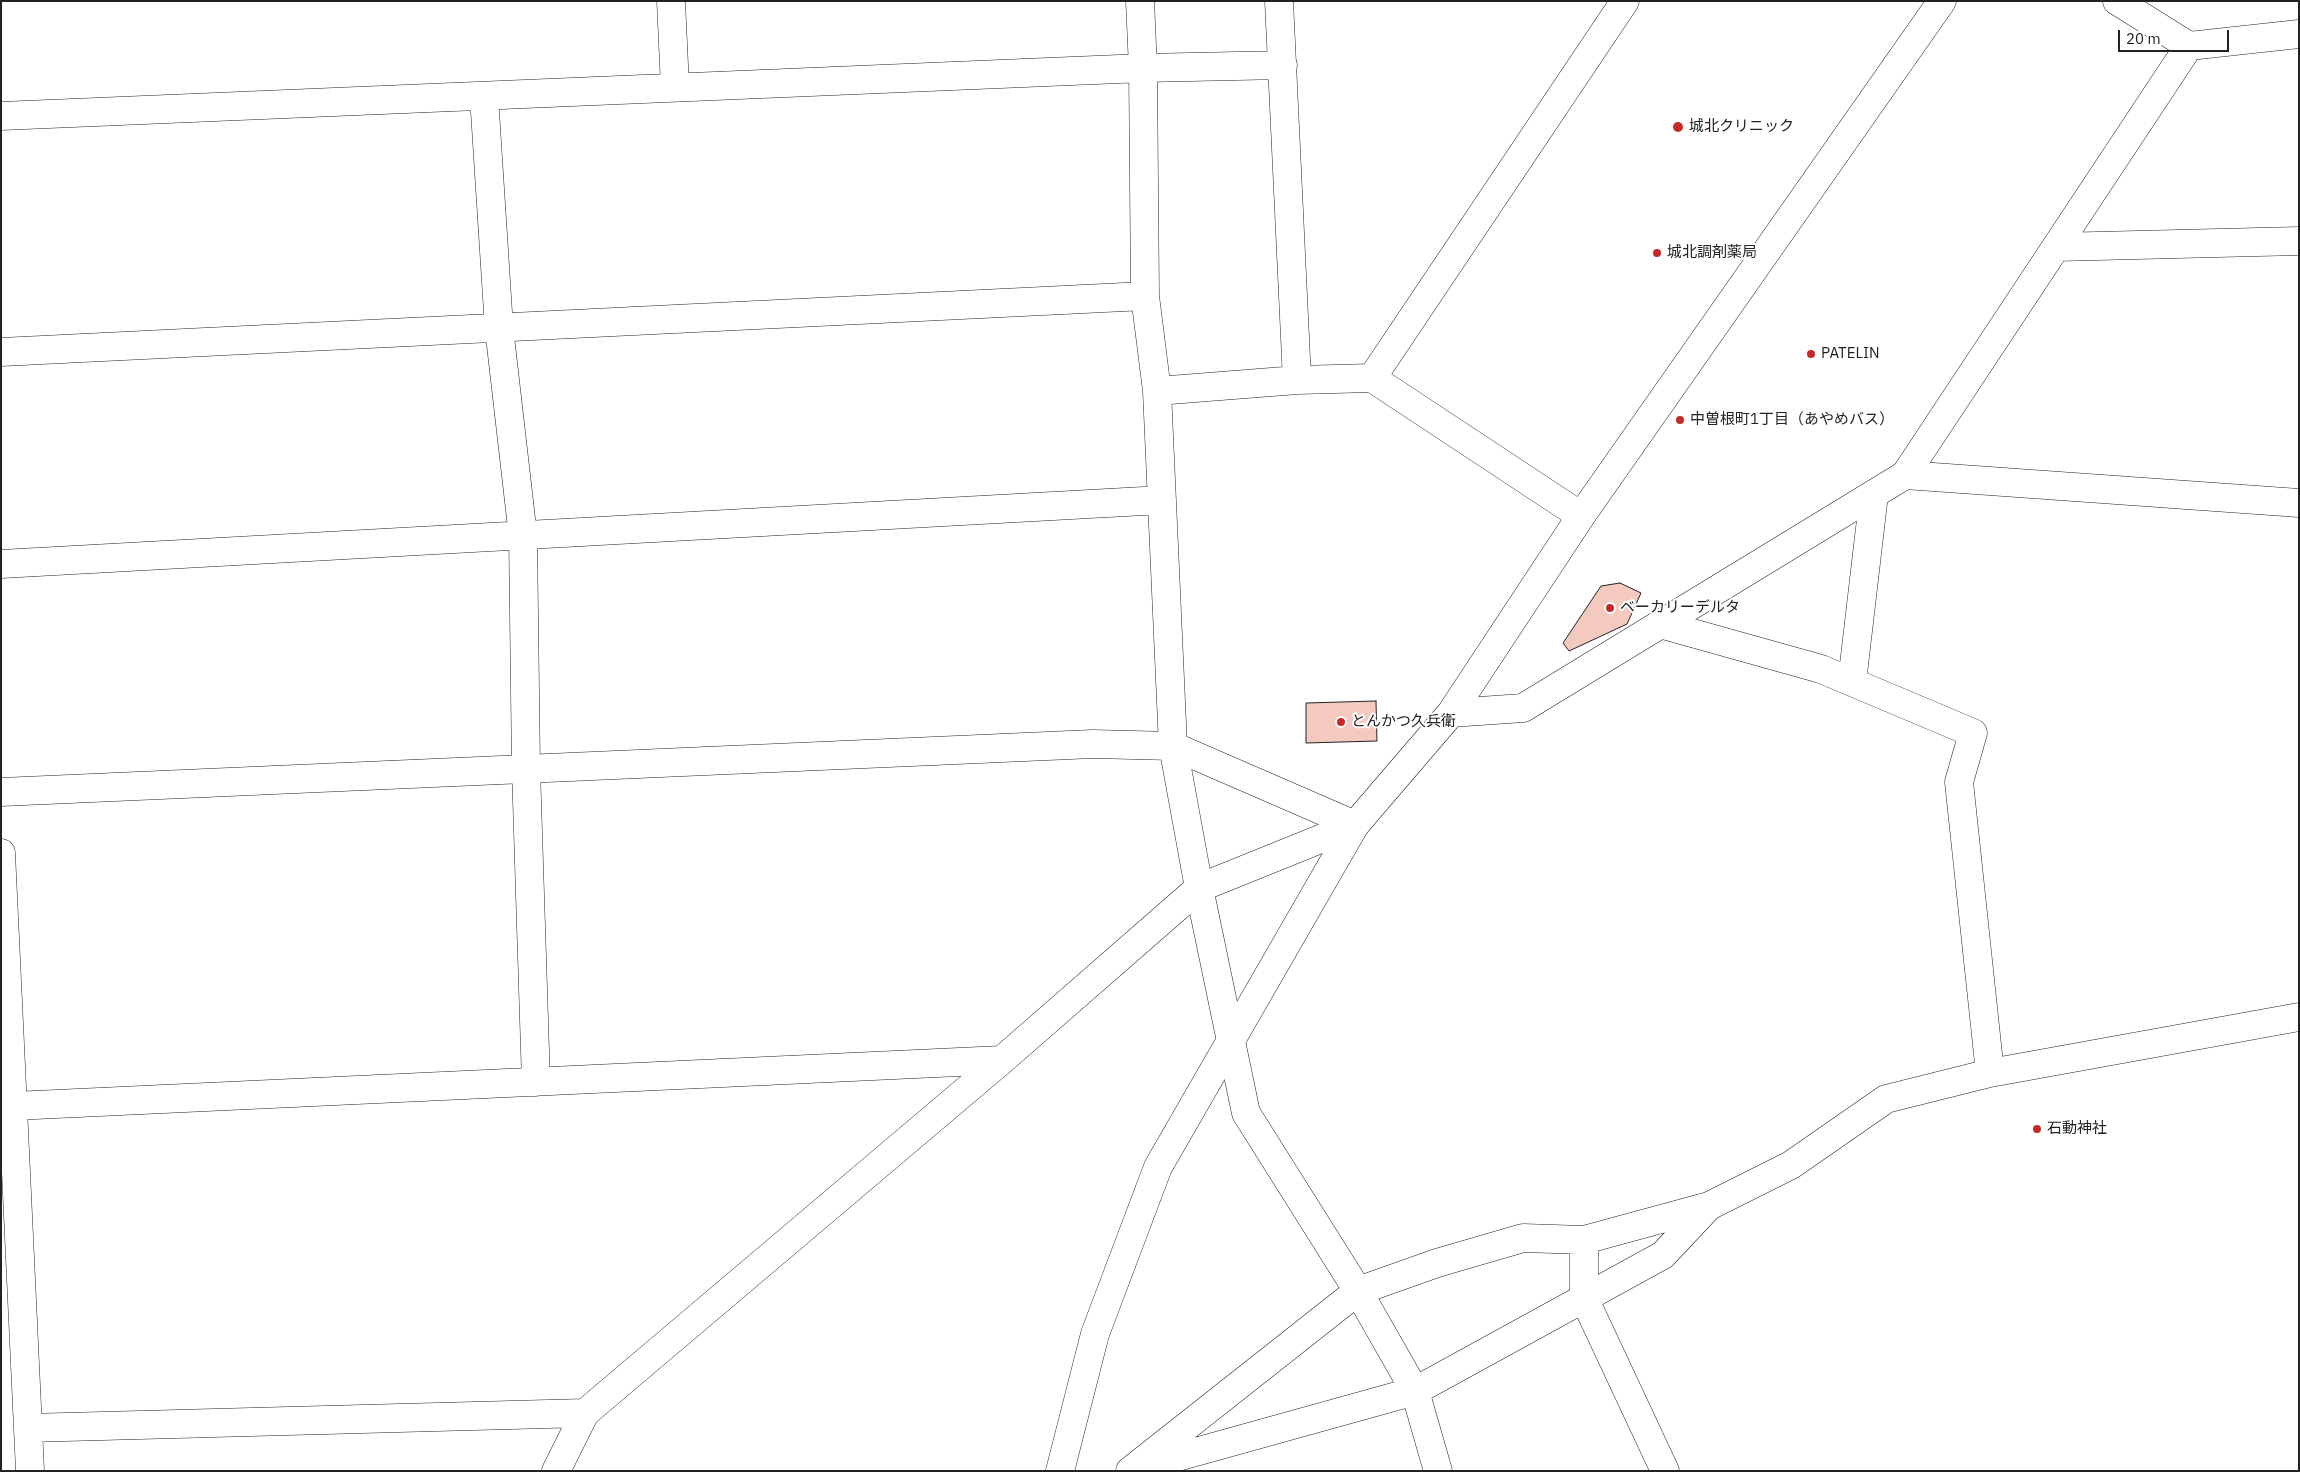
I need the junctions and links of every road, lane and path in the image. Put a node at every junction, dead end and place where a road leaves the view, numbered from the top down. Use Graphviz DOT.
graph roads {
  1 [pos="671,1"];
  2 [pos="1140,1"];
  3 [pos="1279,1"];
  4 [pos="1625,1"];
  5 [pos="1942,1"];
  6 [pos="2118,1"];
  7 [pos="2299,34"];
  8 [pos="2189,46"];
  9 [pos="1283,65"];
  10 [pos="1143,68"];
  11 [pos="675,87"];
  12 [pos="484,96"];
  13 [pos="1,116"];
  14 [pos="2299,241"];
  15 [pos="2056,247"];
  16 [pos="1144,296"];
  17 [pos="499,328"];
  18 [pos="1,352"];
  19 [pos="1372,378"];
  20 [pos="1296,380"];
  21 [pos="1157,391"];
  22 [pos="1905,475"];
  23 [pos="1874,494"];
  24 [pos="1162,500"];
  25 [pos="2299,503"];
  26 [pos="1581,516"];
  27 [pos="523,536"];
  28 [pos="1,564"];
  29 [pos="1660,624"];
  30 [pos="1852,682"];
  31 [pos="1451,713"];
  32 [pos="1173,746"];
  33 [pos="526,769"];
  34 [pos="1,792"];
  35 [pos="1355,825"];
  36 [pos="1,853"];
  37 [pos="1198,888"];
  38 [pos="2299,1017"];
  39 [pos="1230,1040"];
  40 [pos="1002,1060"];
  41 [pos="1990,1072"];
  42 [pos="536,1082"];
  43 [pos="13,1106"];
  44 [pos="1709,1206"];
  45 [pos="1584,1240"];
  46 [pos="1358,1291"];
  47 [pos="1584,1298"];
  48 [pos="1415,1391"];
  49 [pos="585,1413"];
  50 [pos="28,1428"];
  51 [pos="1132,1470"];
  52 [pos="30,1471"];
  53 [pos="556,1471"];
  54 [pos="1060,1471"];
  55 [pos="1438,1471"];
  56 [pos="1665,1471"];
  1 -- 11 [label="street"];
  2 -- 10 [label="street"];
  3 -- 9 [label="street"];
  4 -- 19 [label="street"];
  5 -- 26 [label="street"];
  6 -- 8 [label="street"];
  7 -- 8 [label="street"];
  8 -- 15 [label="street"];
  9 -- 10 [label="street"];
  9 -- 20 [label="street"];
  10 -- 11 [label="street"];
  10 -- 16 [label="street"];
  11 -- 12 [label="street"];
  12 -- 13 [label="street"];
  12 -- 17 [label="street"];
  14 -- 15 [label="street"];
  15 -- 22 [label="street"];
  16 -- 17 [label="street"];
  16 -- 21 [label="street"];
  17 -- 18 [label="street"];
  17 -- 27 [label="street"];
  19 -- 20 [label="street"];
  19 -- 26 [label="street"];
  20 -- 21 [label="street"];
  21 -- 24 [label="street"];
  22 -- 23 [label="street"];
  22 -- 25 [label="street"];
  23 -- 29 [label="street"];
  23 -- 30 [label="street"];
  24 -- 27 [label="street"];
  24 -- 32 [label="street"];
  26 -- 31 [label="street"];
  27 -- 28 [label="street"];
  27 -- 33 [label="street"];
  29 -- 30 [label="street"];
  29 -- 31 [label="street"];
  30 -- 41 [label="street"];
  31 -- 35 [label="street"];
  32 -- 33 [label="street"];
  32 -- 35 [label="street"];
  32 -- 37 [label="street"];
  33 -- 34 [label="street"];
  33 -- 42 [label="street"];
  35 -- 37 [label="street"];
  35 -- 39 [label="street"];
  36 -- 43 [label="street"];
  37 -- 39 [label="street"];
  37 -- 40 [label="street"];
  38 -- 41 [label="street"];
  39 -- 46 [label="street"];
  39 -- 54 [label="street"];
  40 -- 42 [label="street"];
  40 -- 49 [label="street"];
  41 -- 44 [label="street"];
  42 -- 43 [label="street"];
  43 -- 50 [label="street"];
  44 -- 45 [label="street"];
  44 -- 47 [label="street"];
  45 -- 46 [label="street"];
  45 -- 47 [label="street"];
  46 -- 48 [label="street"];
  46 -- 51 [label="street"];
  47 -- 48 [label="street"];
  47 -- 56 [label="street"];
  48 -- 51 [label="street"];
  48 -- 55 [label="street"];
  49 -- 50 [label="street"];
  49 -- 53 [label="street"];
  50 -- 52 [label="street"];
}
